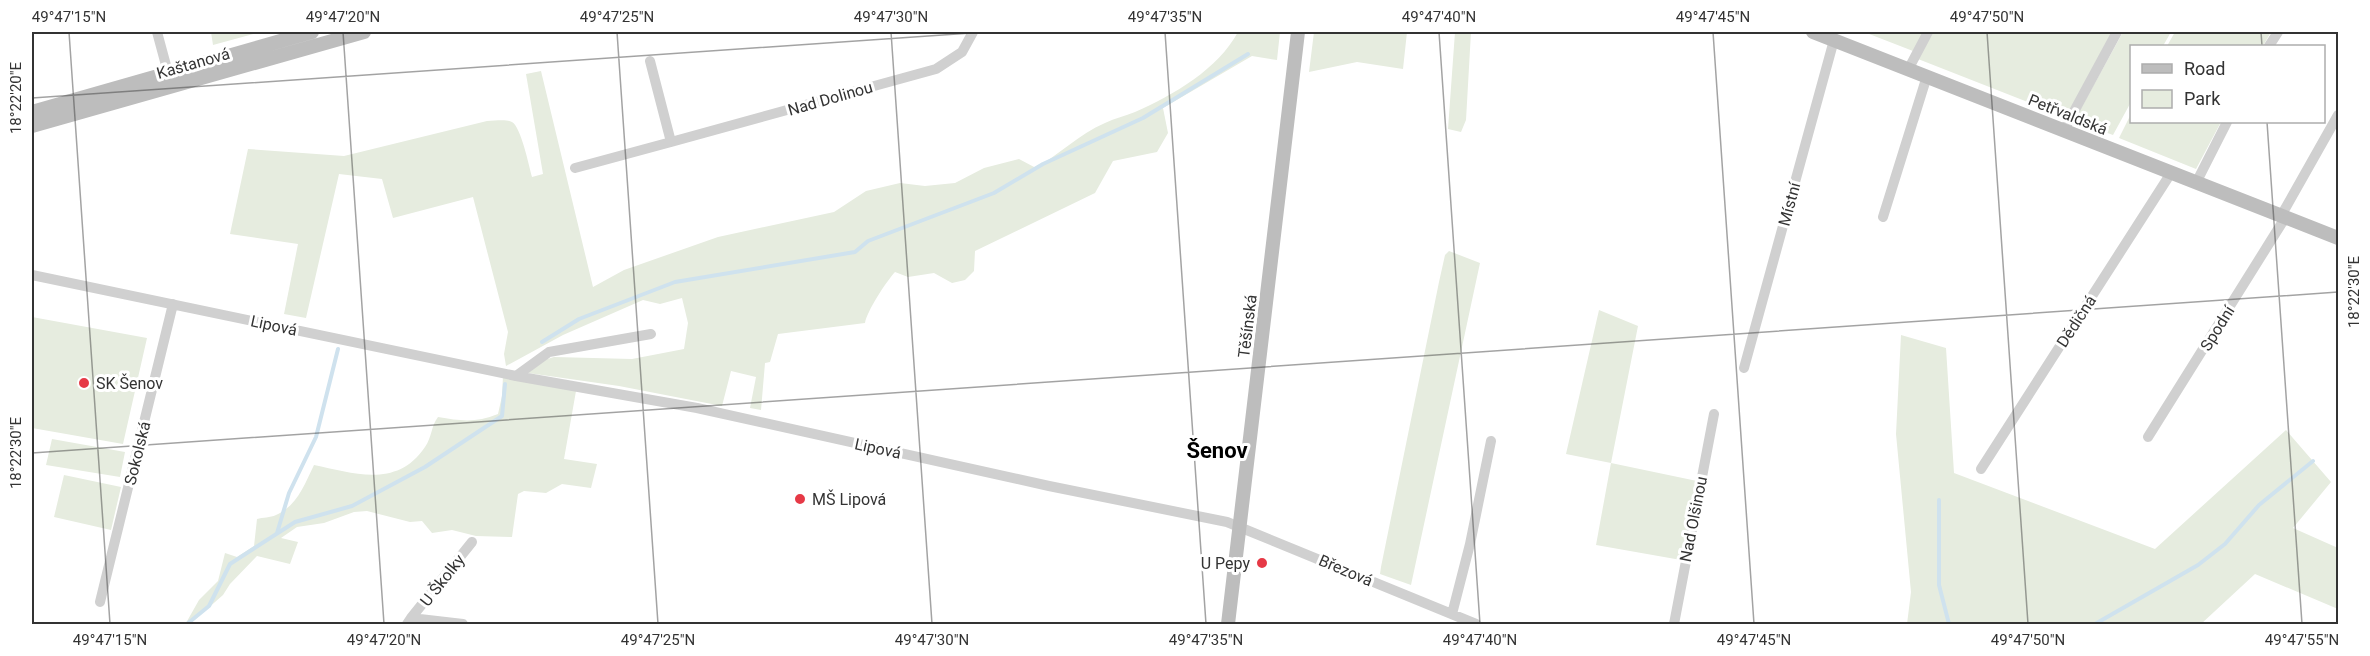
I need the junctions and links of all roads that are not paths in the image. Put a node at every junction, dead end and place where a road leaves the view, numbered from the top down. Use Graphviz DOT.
graph roads {
  1 [pos="157,32"];
  2 [pos="312,32"];
  3 [pos="364,32"];
  4 [pos="973,32"];
  5 [pos="1298,32"];
  6 [pos="1814,32"];
  7 [pos="1928,32"];
  8 [pos="2117,32"];
  9 [pos="2278,32"];
  10 [pos="1834,40"];
  11 [pos="2270,45"];
  12 [pos="650,61"];
  13 [pos="1909,68"];
  14 [pos="1928,76"];
  15 [pos="170,79"];
  16 [pos="32,112"];
  17 [pos="2338,115"];
  18 [pos="2226,123"];
  19 [pos="32,126"];
  20 [pos="2064,130"];
  21 [pos="671,142"];
  22 [pos="575,168"];
  23 [pos="2171,173"];
  24 [pos="2196,183"];
  25 [pos="1883,217"];
  26 [pos="2283,217"];
  27 [pos="2338,238"];
  28 [pos="32,275"];
  29 [pos="173,304"];
  30 [pos="651,334"];
  31 [pos="1744,368"];
  32 [pos="516,376"];
  33 [pos="1714,414"];
  34 [pos="2148,437"];
  35 [pos="1491,441"];
  36 [pos="1981,470"];
  37 [pos="1240,526"];
  38 [pos="472,542"];
  39 [pos="100,602"];
  40 [pos="1452,614"];
  41 [pos="409,621"];
  42 [pos="463,624"];
  43 [pos="1228,624"];
  44 [pos="1476,624"];
  45 [pos="1674,624"];
  1 -- 15 [label="street"];
  2 -- 15 [label="main road, Kaštanová"];
  3 -- 15 [label="main road, Kaštanová"];
  4 -- 21 [label="street, Nad Dolinou"];
  5 -- 37 [label="main road, Těšínská"];
  6 -- 10 [label="main road, Petřvaldská"];
  7 -- 13 [label="street"];
  8 -- 20 [label="street"];
  9 -- 11 [label="street"];
  10 -- 13 [label="main road, Petřvaldská"];
  10 -- 31 [label="street, Místní"];
  12 -- 21 [label="street"];
  13 -- 14 [label="main road, Petřvaldská"];
  14 -- 20 [label="main road, Petřvaldská"];
  14 -- 25 [label="street"];
  15 -- 16 [label="main road, Kaštanová"];
  15 -- 19 [label="main road, Kaštanová"];
  17 -- 26 [label="street, Spodní"];
  18 -- 24 [label="street"];
  20 -- 23 [label="main road, Petřvaldská"];
  21 -- 22 [label="street, Nad Dolinou"];
  23 -- 24 [label="main road, Petřvaldská"];
  23 -- 36 [label="street, Dědičná"];
  24 -- 26 [label="main road, Petřvaldská"];
  26 -- 27 [label="main road, Petřvaldská"];
  26 -- 34 [label="street, Spodní"];
  28 -- 29 [label="street, Lipová"];
  29 -- 32 [label="street, Lipová"];
  29 -- 39 [label="street, Sokolská"];
  30 -- 32 [label="street"];
  32 -- 37 [label="street, Lipová"];
  33 -- 45 [label="street, Nad Olšinou"];
  35 -- 40 [label="street"];
  37 -- 40 [label="street, Březová"];
  37 -- 43 [label="main road, Těšínská"];
  38 -- 41 [label="street, U Školky"];
  40 -- 44 [label="street, Březová"];
  41 -- 42 [label="street, U Školky"];
}
